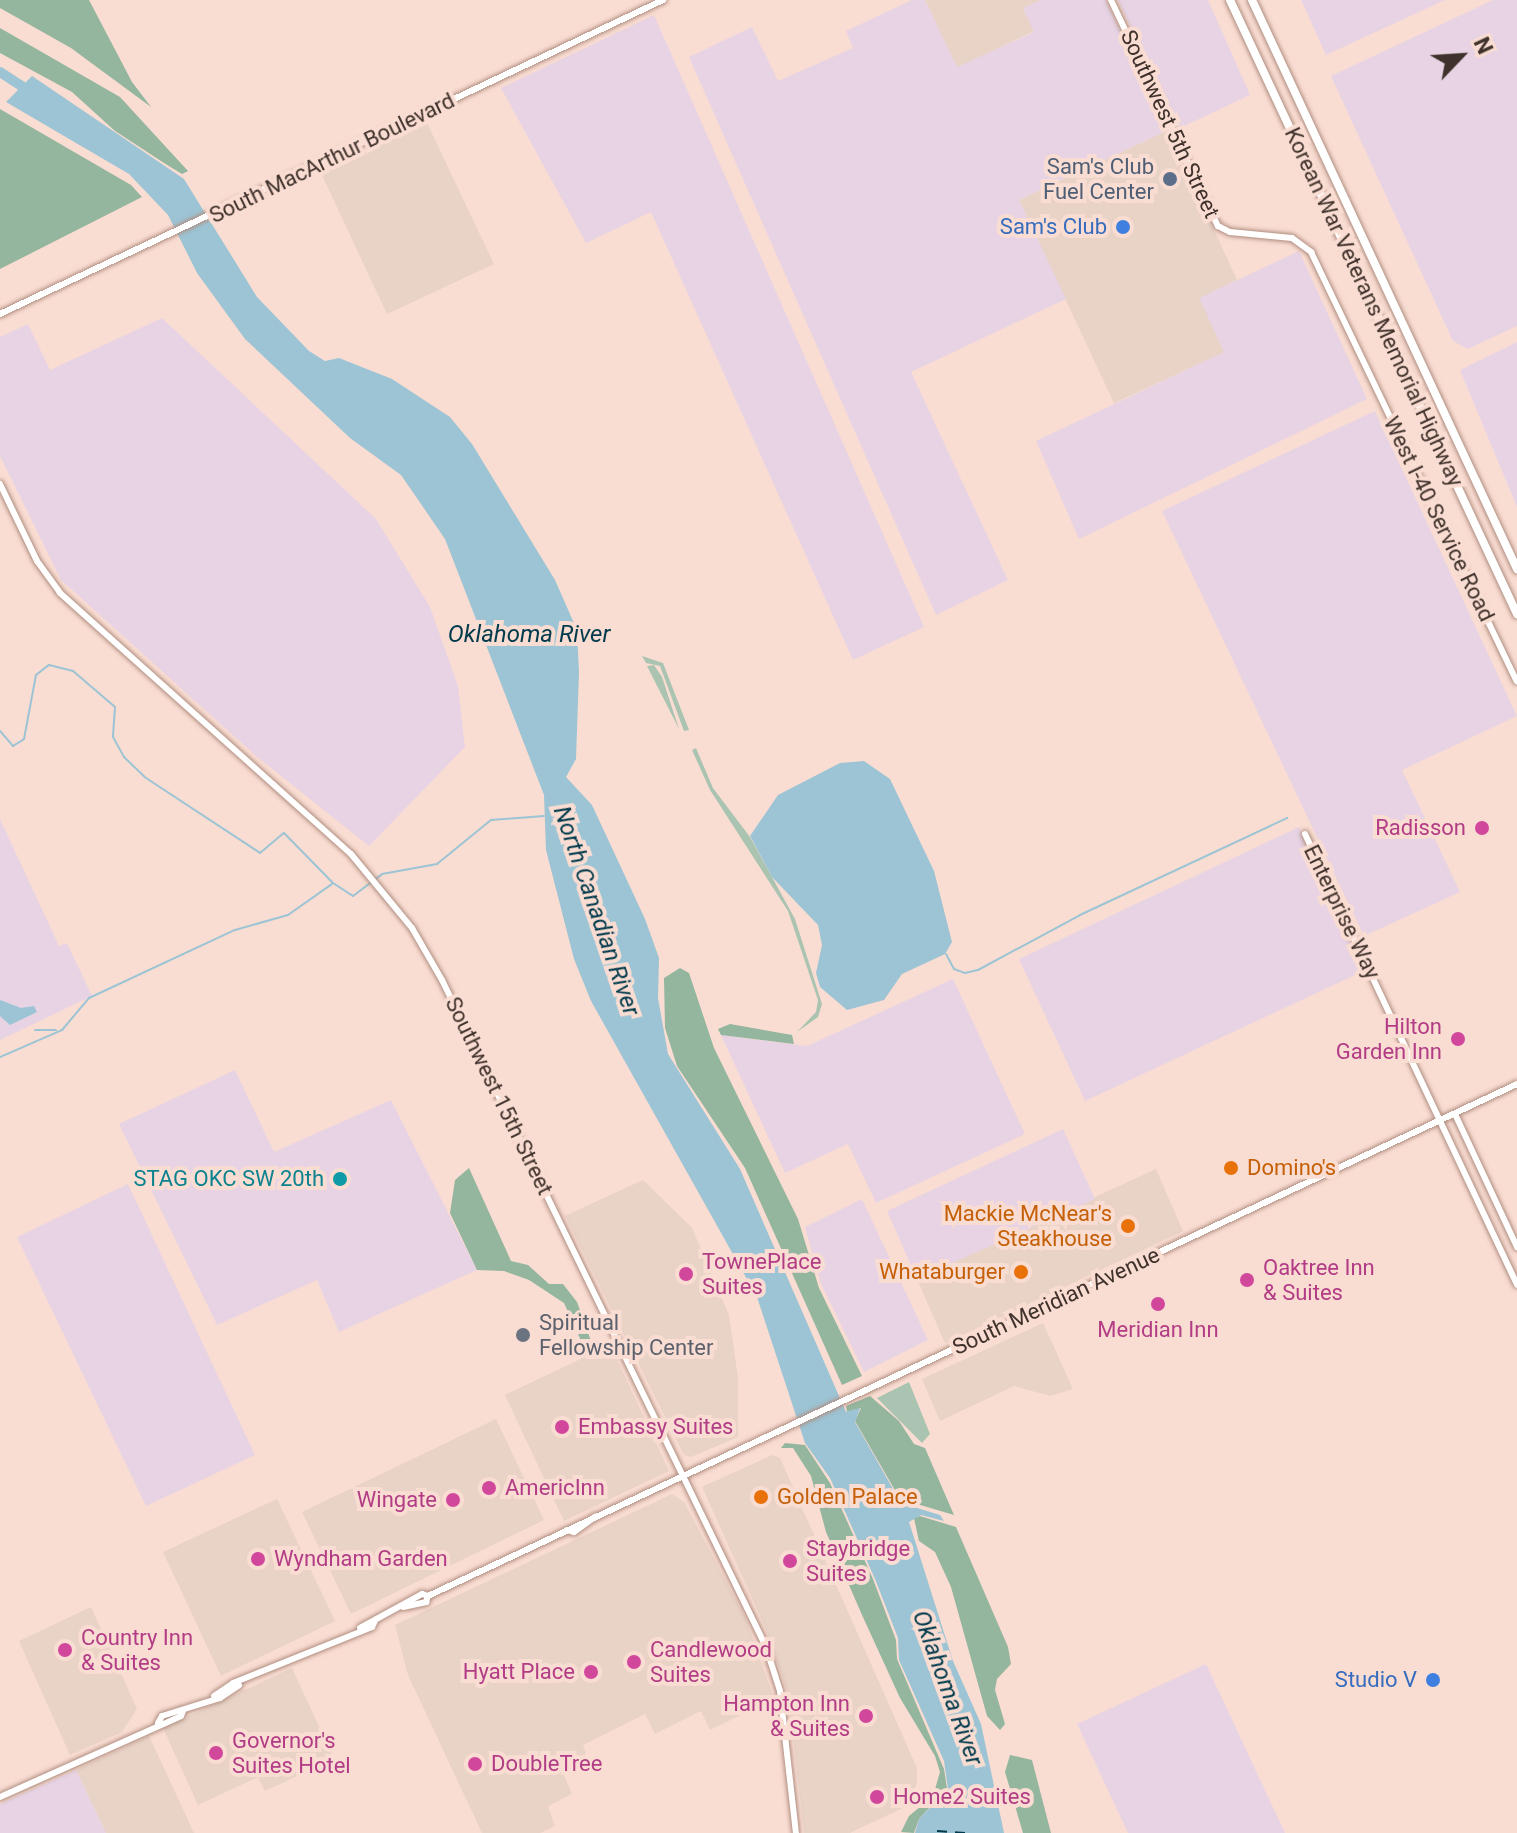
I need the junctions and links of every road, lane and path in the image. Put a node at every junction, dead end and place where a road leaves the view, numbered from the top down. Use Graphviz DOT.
graph roads {
  1 [pos="663,0"];
  2 [pos="1111,0"];
  3 [pos="1228,0"];
  4 [pos="1254,0"];
  5 [pos="0,314"];
  6 [pos="1381,400"];
  7 [pos="0,484"];
  8 [pos="1517,569"];
  9 [pos="1517,614"];
  10 [pos="1517,681"];
  11 [pos="1305,834"];
  12 [pos="1517,1084"];
  13 [pos="1455,1114"];
  14 [pos="1440,1121"];
  15 [pos="1473,1153"];
  16 [pos="1459,1160"];
  17 [pos="1517,1247"];
  18 [pos="1517,1285"];
  19 [pos="683,1476"];
  20 [pos="0,1797"];
  21 [pos="796,1833"];
  1 -- 5 [label="main road, South MacArthur Boulevard"];
  2 -- 6 [label="main road, Southwest 5th Street"];
  3 -- 9 [label="highway, Korean War Veterans Memorial Highway"];
  4 -- 8 [label="highway, Korean War Veterans Memorial Highway"];
  6 -- 10 [label="main road, West I-40 Service Road"];
  7 -- 19 [label="main road, Southwest 15th Street"];
  11 -- 14 [label="main road, Enterprise Way"];
  12 -- 13 [label="main road, South Meridian Avenue"];
  13 -- 14 [label="main road, South Meridian Avenue"];
  13 -- 15 [label="main road"];
  14 -- 16 [label="main road, Enterprise Way"];
  14 -- 19 [label="main road, South Meridian Avenue"];
  15 -- 16 [label="main road"];
  15 -- 17 [label="main road"];
  16 -- 18 [label="main road, Enterprise Way"];
  19 -- 20 [label="main road, South Meridian Avenue"];
  19 -- 21 [label="main road, Southwest 15th Street"];
}
